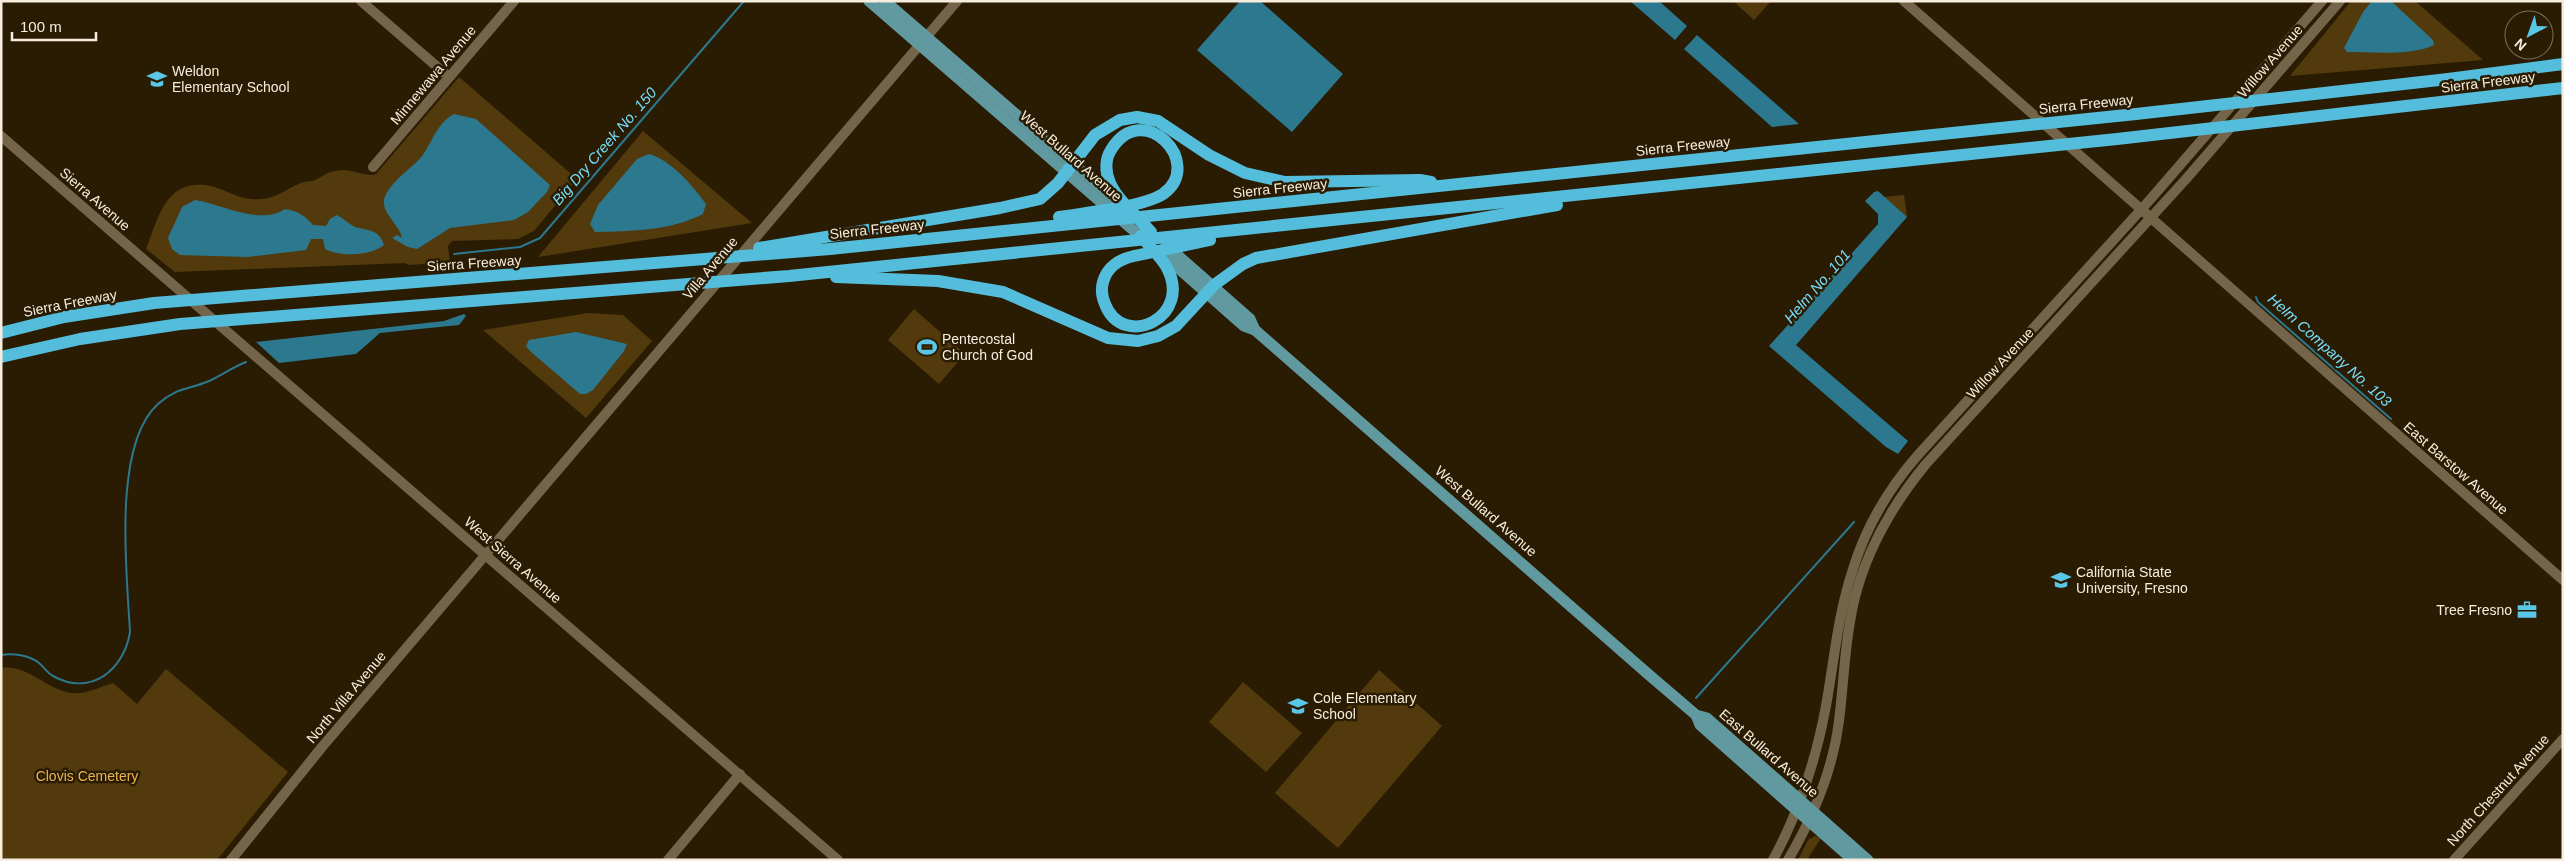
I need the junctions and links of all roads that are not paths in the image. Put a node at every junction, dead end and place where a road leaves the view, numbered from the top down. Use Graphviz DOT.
graph roads {
  1 [pos="361,1"];
  2 [pos="514,1"];
  3 [pos="869,1"];
  4 [pos="885,1"];
  5 [pos="957,1"];
  6 [pos="1904,1"];
  7 [pos="2322,1"];
  8 [pos="2340,1"];
  9 [pos="922,40"];
  10 [pos="2563,56"];
  11 [pos="2563,64"];
  12 [pos="450,77"];
  13 [pos="2448,79"];
  14 [pos="2563,88"];
  15 [pos="990,105"];
  16 [pos="1038,132"];
  17 [pos="1,136"];
  18 [pos="373,167"];
  19 [pos="1069,167"];
  20 [pos="1446,185"];
  21 [pos="1109,190"];
  22 [pos="1627,191"];
  23 [pos="2141,209"];
  24 [pos="2151,218"];
  25 [pos="1292,224"];
  26 [pos="981,232"];
  27 [pos="1145,233"];
  28 [pos="658,264"];
  29 [pos="1169,264"];
  30 [pos="789,276"];
  31 [pos="170,282"];
  32 [pos="1210,290"];
  33 [pos="1,333"];
  34 [pos="1,358"];
  35 [pos="485,554"];
  36 [pos="2563,580"];
  37 [pos="1696,715"];
  38 [pos="2563,739"];
  39 [pos="740,774"];
  40 [pos="1798,805"];
  41 [pos="1810,815"];
  42 [pos="231,860"];
  43 [pos="668,860"];
  44 [pos="838,860"];
  45 [pos="1773,860"];
  46 [pos="1788,860"];
  47 [pos="1852,860"];
  48 [pos="1868,860"];
  49 [pos="2454,860"];
  1 -- 12 [label="main road"];
  2 -- 12 [label="main road, Minnewawa Avenue"];
  3 -- 9 [label="main road, West Bullard Avenue"];
  4 -- 9 [label="main road, West Bullard Avenue"];
  5 -- 9 [label="main road, Villa Avenue"];
  6 -- 23 [label="main road, East Barstow Avenue"];
  7 -- 23 [label="main road, Willow Avenue"];
  8 -- 24 [label="main road, Willow Avenue"];
  9 -- 15 [label="main road, West Bullard Avenue"];
  9 -- 16 [label="main road, West Bullard Avenue"];
  9 -- 35 [label="main road, Villa Avenue"];
  10 -- 13 [label="highway"];
  11 -- 13 [label="highway, Sierra Freeway"];
  12 -- 18 [label="main road, Minnewawa Avenue"];
  13 -- 20 [label="highway, Sierra Freeway"];
  14 -- 22 [label="highway, Sierra Freeway"];
  15 -- 16 [label="main road"];
  15 -- 19 [label="main road, West Bullard Avenue"];
  16 -- 19 [label="main road, West Bullard Avenue"];
  17 -- 31 [label="main road, Sierra Avenue"];
  19 -- 20 [label="highway"];
  19 -- 21 [label="main road, West Bullard Avenue"];
  19 -- 27 [label="main road, West Bullard Avenue"];
  19 -- 28 [label="highway"];
  20 -- 26 [label="highway, Sierra Freeway"];
  21 -- 26 [label="highway"];
  21 -- 27 [label="highway"];
  22 -- 25 [label="highway, Sierra Freeway"];
  22 -- 32 [label="highway"];
  23 -- 24 [label="main road, East Barstow Avenue"];
  23 -- 40 [label="main road, Willow Avenue"];
  24 -- 36 [label="main road, East Barstow Avenue"];
  24 -- 41 [label="main road, Willow Avenue"];
  25 -- 29 [label="highway"];
  25 -- 30 [label="highway, Sierra Freeway"];
  26 -- 28 [label="highway, Sierra Freeway"];
  27 -- 29 [label="highway"];
  27 -- 32 [label="main road, West Bullard Avenue"];
  28 -- 33 [label="highway, Sierra Freeway"];
  29 -- 32 [label="main road, West Bullard Avenue"];
  30 -- 32 [label="highway"];
  30 -- 34 [label="highway, Sierra Freeway"];
  31 -- 35 [label="main road, West Sierra Avenue"];
  32 -- 37 [label="main road, West Bullard Avenue"];
  35 -- 39 [label="main road, West Sierra Avenue"];
  35 -- 42 [label="main road, North Villa Avenue"];
  37 -- 40 [label="main road, East Bullard Avenue"];
  38 -- 49 [label="main road, North Chestnut Avenue"];
  39 -- 43 [label="main road"];
  39 -- 44 [label="main road, West Sierra Avenue"];
  40 -- 41 [label="main road, East Bullard Avenue"];
  40 -- 45 [label="main road, Willow Avenue"];
  41 -- 46 [label="main road, Willow Avenue"];
  41 -- 47 [label="main road, East Bullard Avenue"];
  41 -- 48 [label="main road, East Bullard Avenue"];
}
